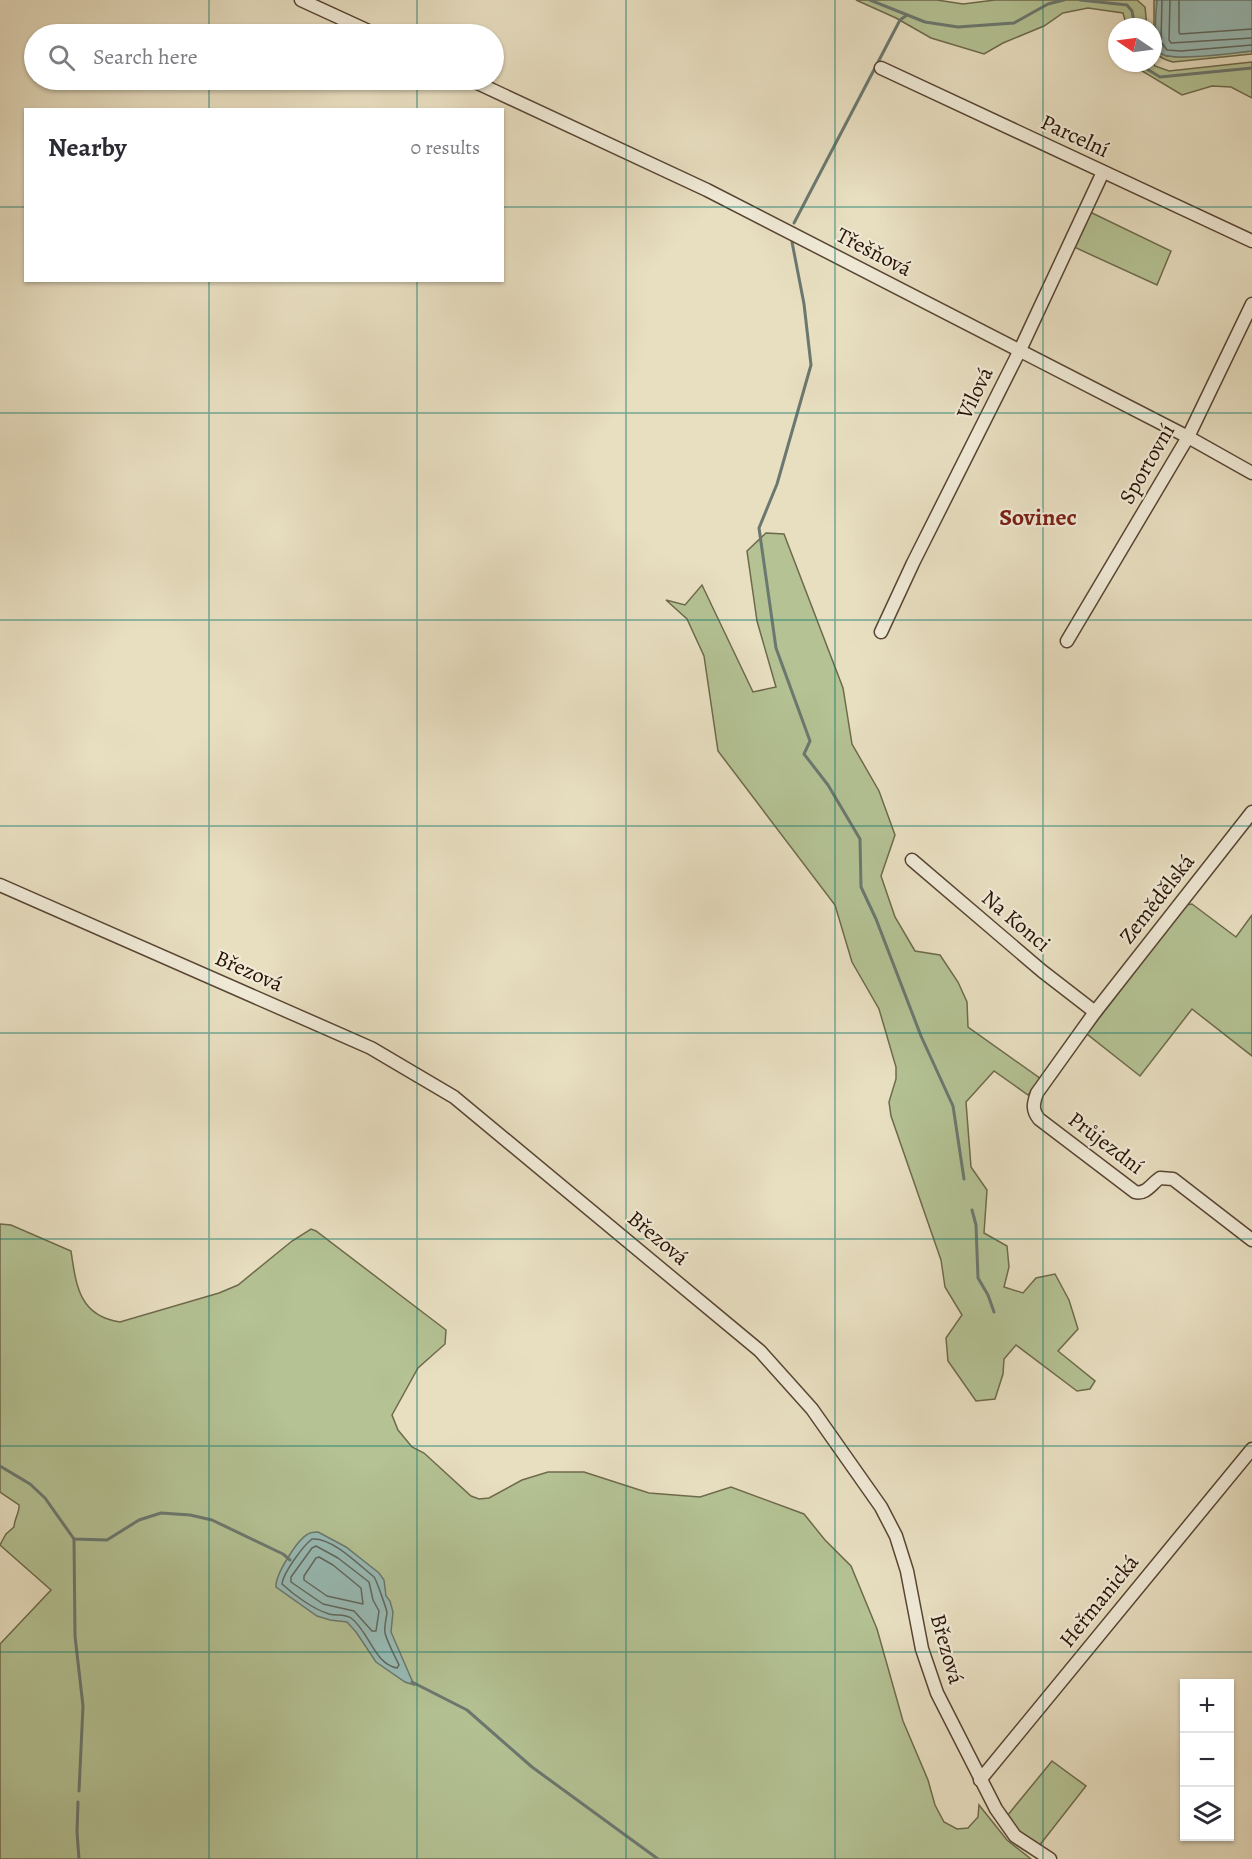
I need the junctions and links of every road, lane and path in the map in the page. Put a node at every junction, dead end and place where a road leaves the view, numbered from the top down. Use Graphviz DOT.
graph roads {
  1 [pos="302,0"];
  2 [pos="354,24"];
  3 [pos="881,68"];
  4 [pos="492,90"];
  5 [pos="1103,172"];
  6 [pos="1252,241"];
  7 [pos="1252,304"];
  8 [pos="1020,350"];
  9 [pos="1188,437"];
  10 [pos="1252,473"];
  11 [pos="881,632"];
  12 [pos="1067,641"];
  13 [pos="1252,812"];
  14 [pos="912,860"];
  15 [pos="0,885"];
  16 [pos="1095,1012"];
  17 [pos="1252,1240"];
  18 [pos="1252,1449"];
  19 [pos="980,1780"];
  20 [pos="1050,1859"];
  1 -- 2 [label="street"];
  3 -- 5 [label="street, Parcelní"];
  4 -- 8 [label="street, Třešňová"];
  5 -- 6 [label="street, Parcelní"];
  5 -- 8 [label="street, Vilová"];
  7 -- 9 [label="street, Sportovní"];
  8 -- 9 [label="street, Třešňová"];
  8 -- 11 [label="street, Vilová"];
  9 -- 10 [label="street, Třešňová"];
  9 -- 12 [label="street, Sportovní"];
  13 -- 16 [label="street, Zemědělská"];
  14 -- 16 [label="street, Na Konci"];
  15 -- 19 [label="street, Březová"];
  16 -- 17 [label="street, Průjezdní"];
  18 -- 19 [label="street, Heřmanická"];
  19 -- 20 [label="street, Březová"];
}
